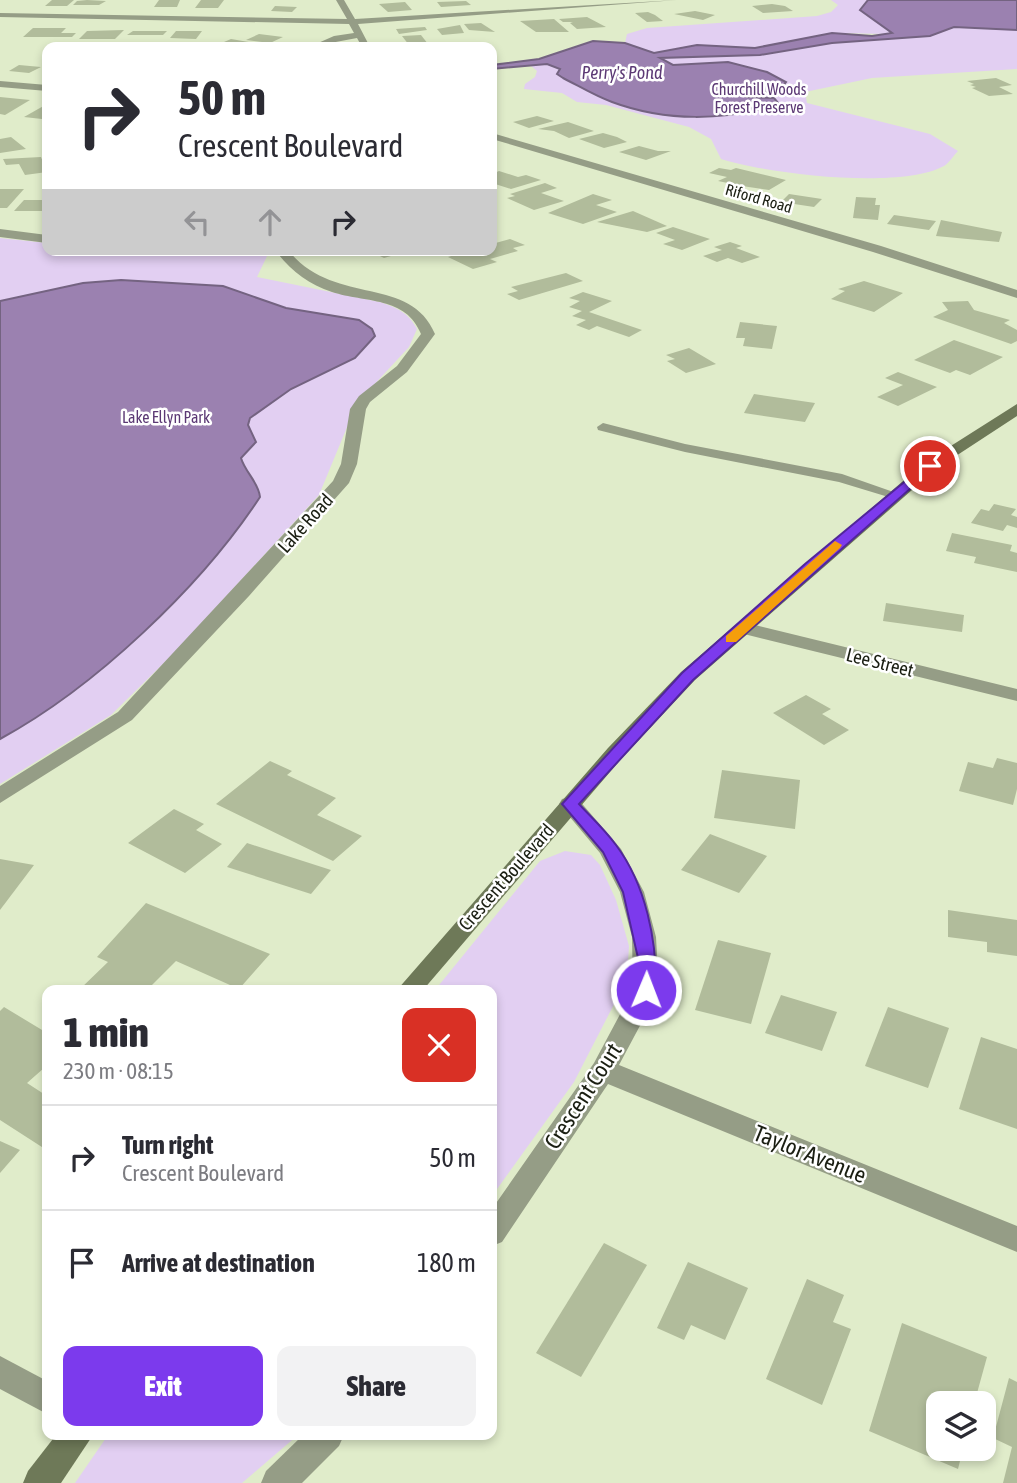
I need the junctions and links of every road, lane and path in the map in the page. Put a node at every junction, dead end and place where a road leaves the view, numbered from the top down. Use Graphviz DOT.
graph roads {
  1 [pos="340,0"];
  2 [pos="673,0"];
  3 [pos="601,2"];
  4 [pos="0,15"];
  5 [pos="353,22"];
  6 [pos="359,35"];
  7 [pos="326,42"];
  8 [pos="363,42"];
  9 [pos="0,84"];
  10 [pos="42,88"];
  11 [pos="497,137"];
  12 [pos="0,233"];
  13 [pos="42,238"];
  14 [pos="285,256"];
  15 [pos="1017,294"];
  16 [pos="1017,409"];
  17 [pos="603,426"];
  18 [pos="894,495"];
  19 [pos="743,628"];
  20 [pos="1017,695"];
  21 [pos="0,796"];
  22 [pos="570,804"];
  23 [pos="413,985"];
  24 [pos="603,1070"];
  25 [pos="497,1226"];
  26 [pos="1017,1239"];
  27 [pos="0,1371"];
  28 [pos="42,1396"];
  29 [pos="72,1440"];
  30 [pos="322,1440"];
  31 [pos="40,1483"];
  32 [pos="278,1483"];
  1 -- 5 [label="street"];
  2 -- 3 [label="street"];
  3 -- 5 [label="street"];
  4 -- 5 [label="street"];
  5 -- 6 [label="street"];
  6 -- 7 [label="street"];
  6 -- 8 [label="street"];
  9 -- 10 [label="street"];
  11 -- 15 [label="street, Riford Road"];
  12 -- 13 [label="street"];
  14 -- 21 [label="street, Lake Road"];
  16 -- 18 [label="street, Crescent Boulevard"];
  17 -- 18 [label="lane"];
  18 -- 19 [label="street, Crescent Boulevard"];
  19 -- 20 [label="street, Lee Street"];
  19 -- 22 [label="street, Crescent Boulevard"];
  22 -- 23 [label="street, Crescent Boulevard"];
  22 -- 24 [label="street, Crescent Court"];
  24 -- 25 [label="street, Crescent Court"];
  24 -- 26 [label="street, Taylor Avenue"];
  27 -- 28 [label="street"];
  29 -- 31 [label="street"];
  30 -- 32 [label="street"];
}
